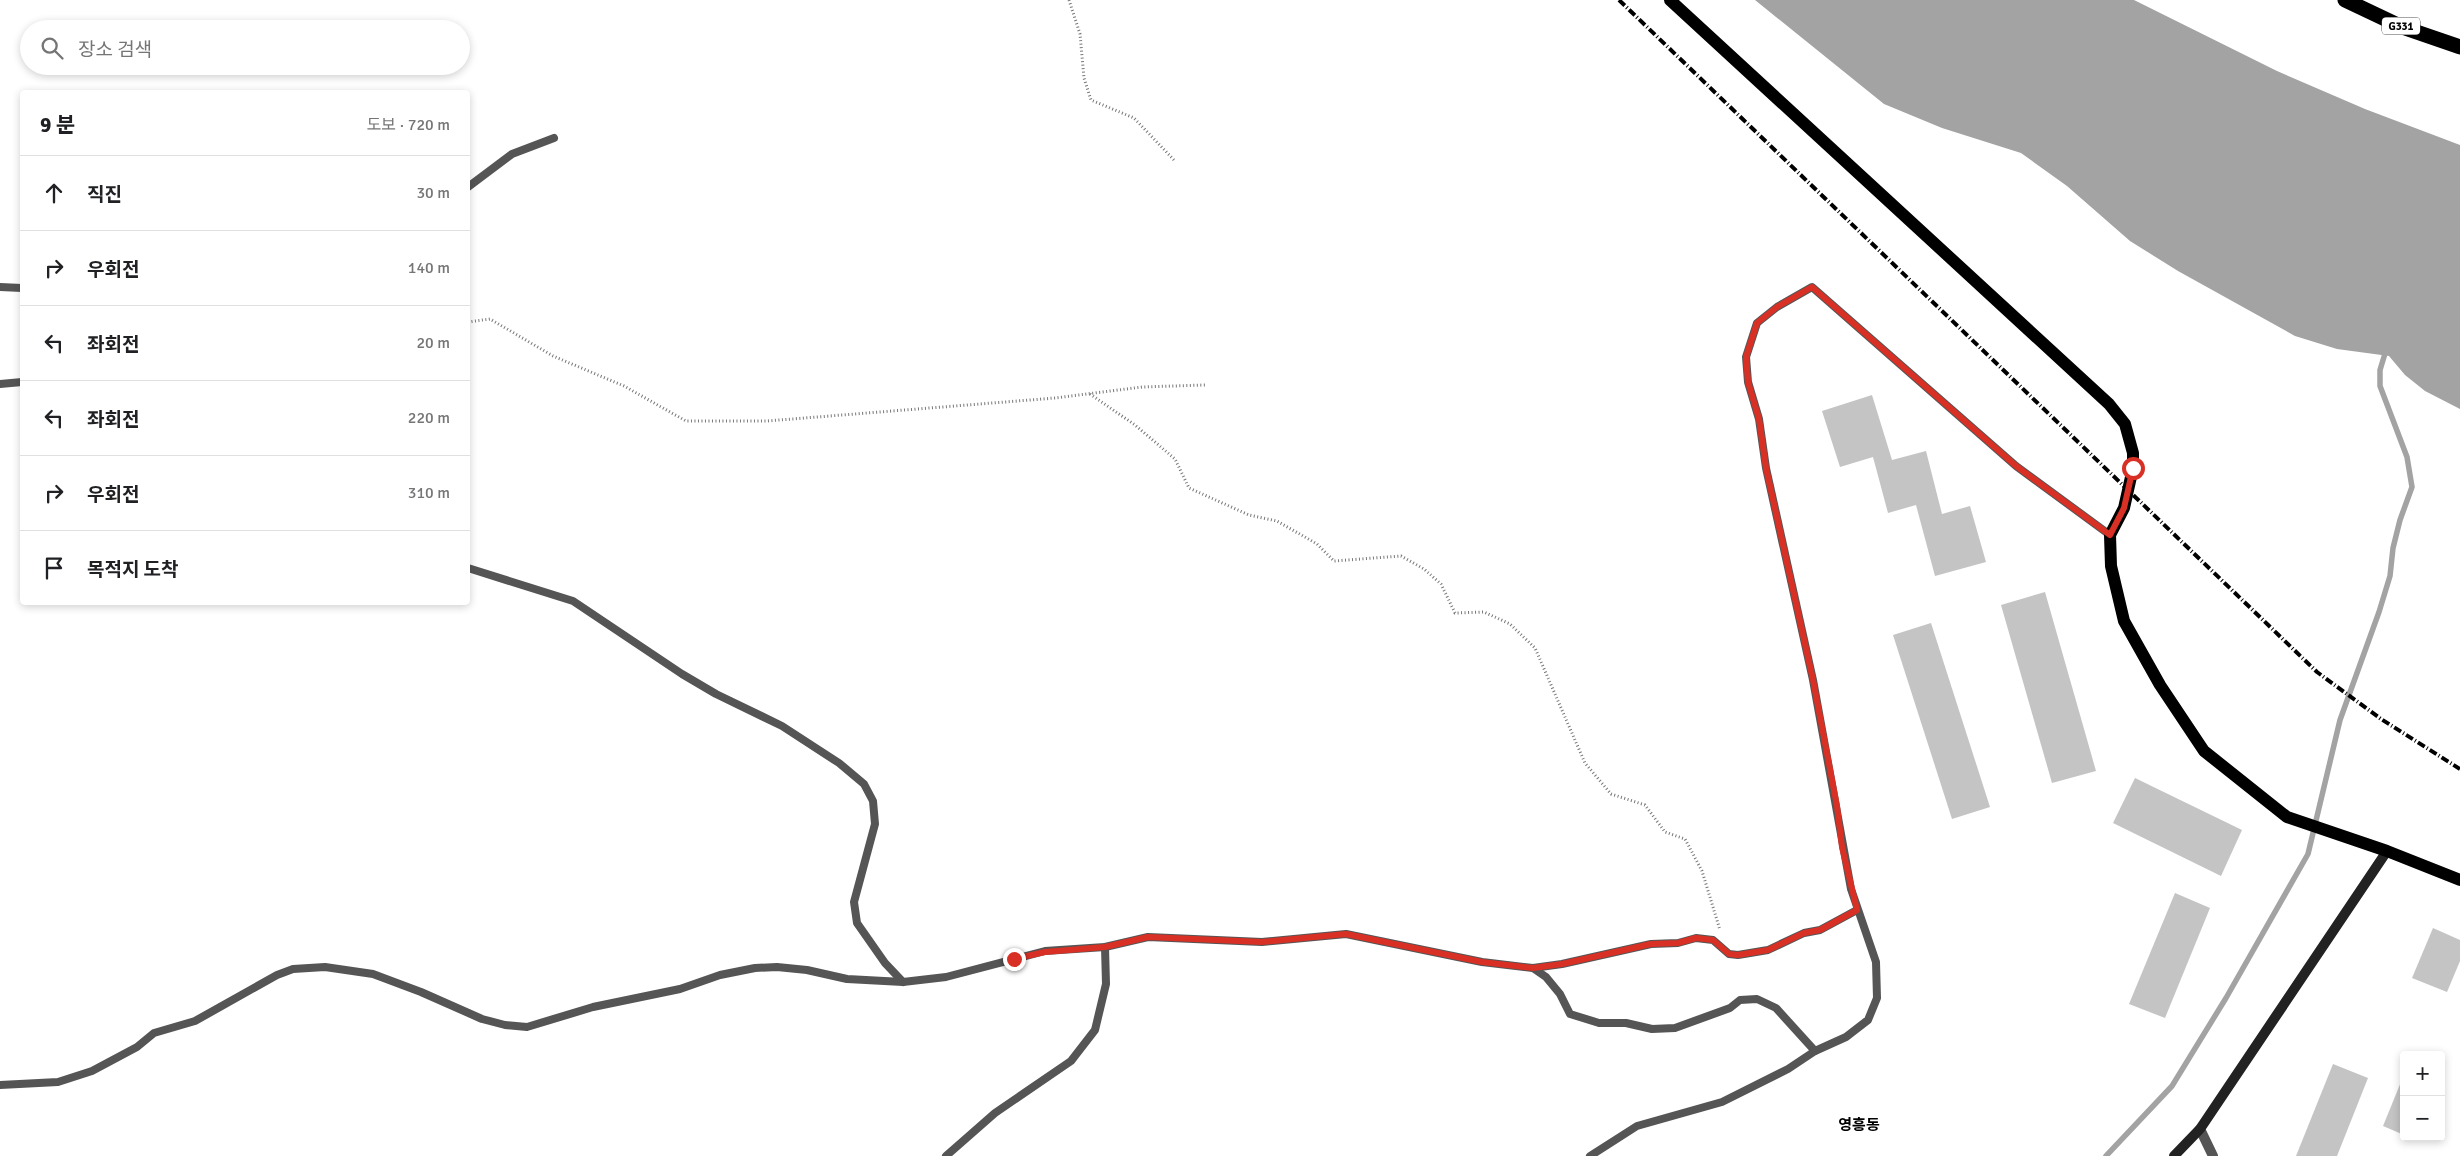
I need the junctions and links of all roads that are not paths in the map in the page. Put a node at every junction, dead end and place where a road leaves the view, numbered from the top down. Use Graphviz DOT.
graph roads {
  1 [pos="1670,0"];
  2 [pos="2345,0"];
  3 [pos="2460,47"];
  4 [pos="554,138"];
  5 [pos="470,186"];
  6 [pos="0,287"];
  7 [pos="20,288"];
  8 [pos="20,382"];
  9 [pos="0,384"];
  10 [pos="2110,535"];
  11 [pos="470,569"];
  12 [pos="2387,851"];
  13 [pos="2460,880"];
  14 [pos="1857,910"];
  15 [pos="1105,947"];
  16 [pos="1533,968"];
  17 [pos="903,982"];
  18 [pos="1815,1051"];
  19 [pos="0,1085"];
  20 [pos="2200,1129"];
  21 [pos="946,1156"];
  22 [pos="1590,1156"];
  23 [pos="2174,1156"];
  24 [pos="2213,1156"];
  1 -- 10 [label="main road"];
  2 -- 3 [label="highway, G331"];
  4 -- 5 [label="lane"];
  6 -- 7 [label="lane"];
  8 -- 9 [label="lane"];
  10 -- 12 [label="main road"];
  10 -- 14 [label="lane"];
  11 -- 17 [label="lane"];
  12 -- 13 [label="main road"];
  12 -- 20 [label="street"];
  14 -- 16 [label="lane"];
  14 -- 18 [label="lane"];
  15 -- 16 [label="lane"];
  15 -- 17 [label="lane"];
  15 -- 21 [label="lane"];
  16 -- 18 [label="lane"];
  17 -- 19 [label="lane"];
  18 -- 22 [label="lane"];
  20 -- 23 [label="street"];
  20 -- 24 [label="street"];
}
